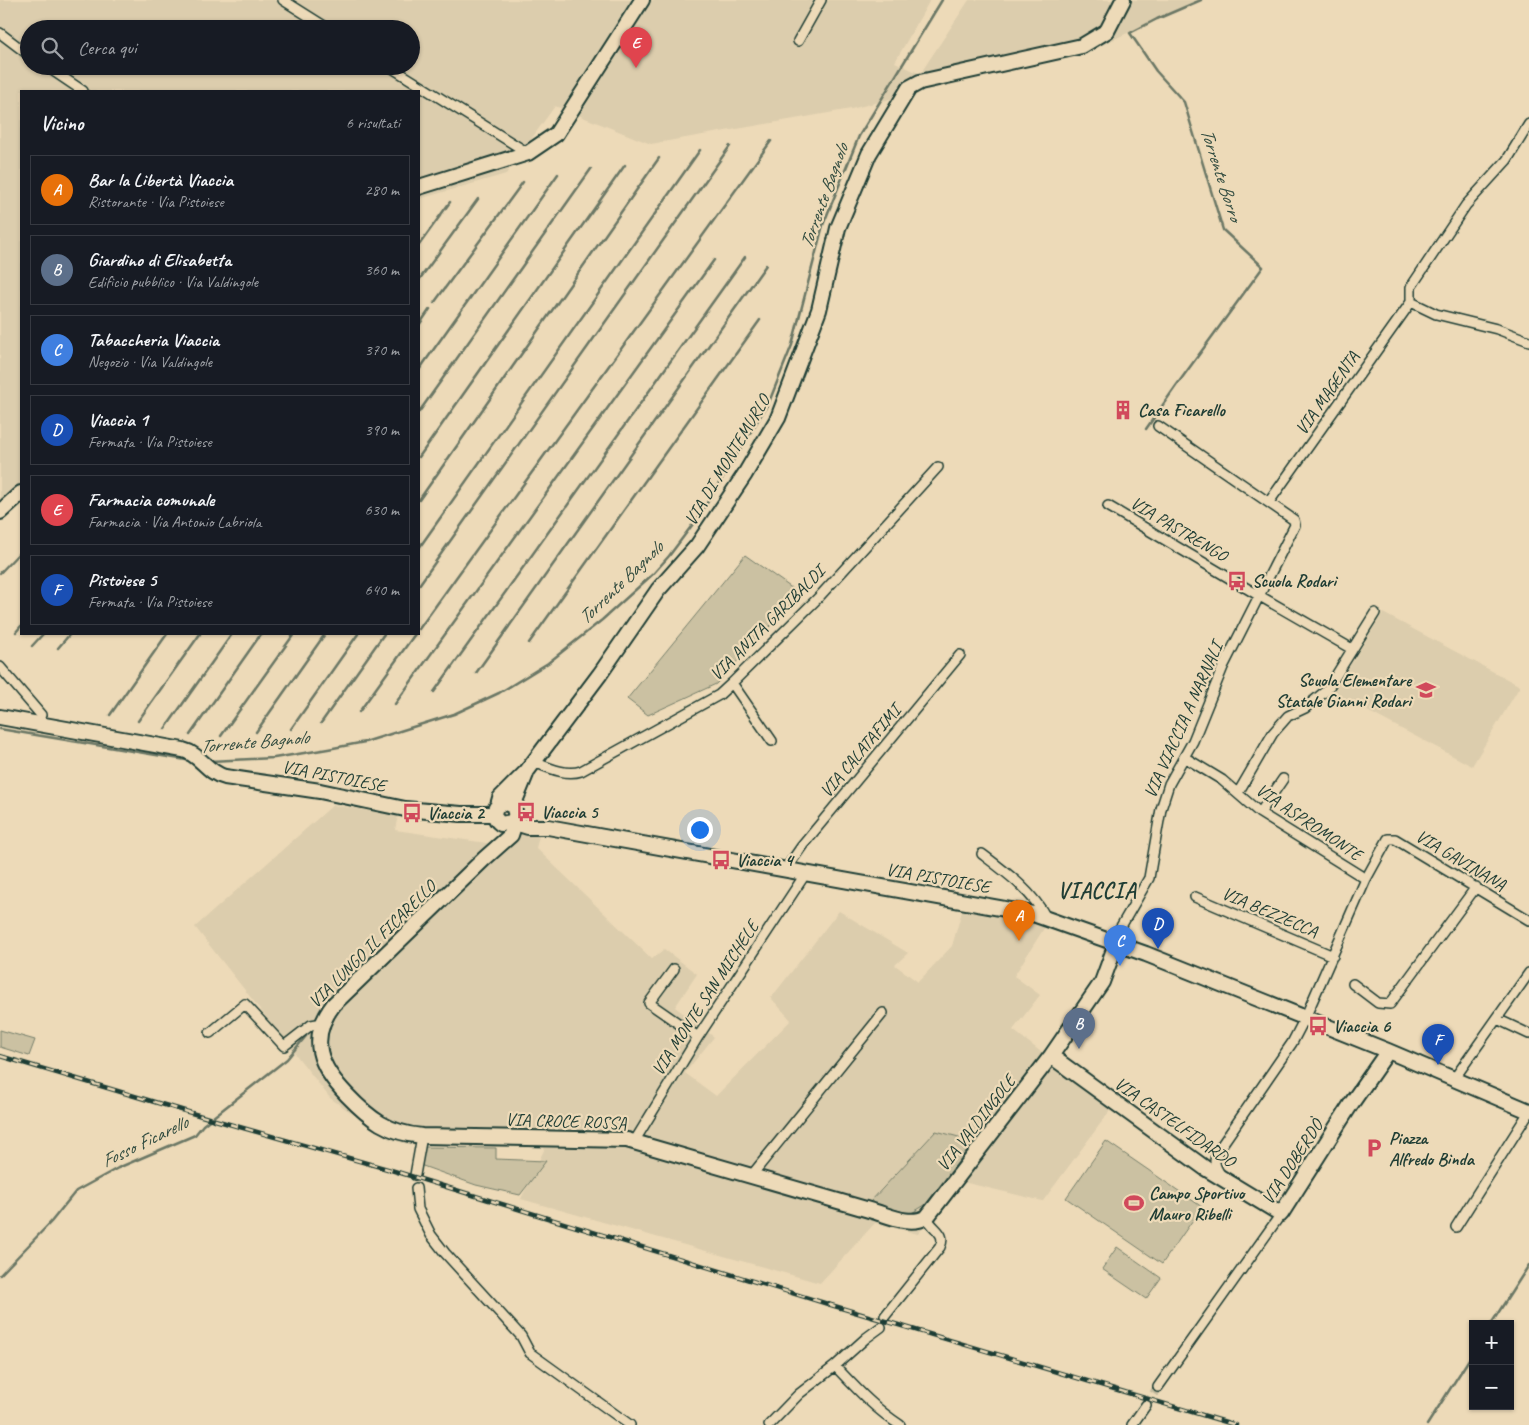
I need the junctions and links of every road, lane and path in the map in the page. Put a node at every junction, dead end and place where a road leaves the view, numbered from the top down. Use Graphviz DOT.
graph roads {
  1 [pos="283,0"];
  2 [pos="642,0"];
  3 [pos="821,0"];
  4 [pos="1119,2"];
  5 [pos="315,20"];
  6 [pos="0,32"];
  7 [pos="798,41"];
  8 [pos="20,48"];
  9 [pos="59,75"];
  10 [pos="403,75"];
  11 [pos="82,90"];
  12 [pos="1529,124"];
  13 [pos="528,153"];
  14 [pos="420,187"];
  15 [pos="1411,302"];
  16 [pos="1529,341"];
  17 [pos="1158,426"];
  18 [pos="938,467"];
  19 [pos="20,494"];
  20 [pos="1270,502"];
  21 [pos="1108,506"];
  22 [pos="0,512"];
  23 [pos="1258,595"];
  24 [pos="1375,613"];
  25 [pos="1352,648"];
  26 [pos="960,656"];
  27 [pos="0,666"];
  28 [pos="732,683"];
  29 [pos="41,715"];
  30 [pos="0,717"];
  31 [pos="772,741"];
  32 [pos="1184,757"];
  33 [pos="530,767"];
  34 [pos="1283,779"];
  35 [pos="1238,793"];
  36 [pos="1260,813"];
  37 [pos="506,814"];
  38 [pos="982,854"];
  39 [pos="786,869"];
  40 [pos="806,873"];
  41 [pos="1366,879"];
  42 [pos="1476,887"];
  43 [pos="1195,897"];
  44 [pos="1047,919"];
  45 [pos="1529,920"];
  46 [pos="1114,943"];
  47 [pos="1333,956"];
  48 [pos="674,969"];
  49 [pos="1529,973"];
  50 [pos="1353,984"];
  51 [pos="883,1013"];
  52 [pos="1305,1018"];
  53 [pos="1497,1019"];
  54 [pos="323,1023"];
  55 [pos="210,1032"];
  56 [pos="1529,1034"];
  57 [pos="698,1037"];
  58 [pos="1388,1051"];
  59 [pos="1051,1056"];
  60 [pos="1454,1079"];
  61 [pos="1529,1112"];
  62 [pos="422,1136"];
  63 [pos="634,1142"];
  64 [pos="1176,1147"];
  65 [pos="1219,1149"];
  66 [pos="416,1175"];
  67 [pos="751,1176"];
  68 [pos="1225,1180"];
  69 [pos="416,1188"];
  70 [pos="1281,1214"];
  71 [pos="927,1217"];
  72 [pos="1456,1228"];
  73 [pos="885,1316"];
  74 [pos="881,1327"];
  75 [pos="835,1366"];
  76 [pos="1158,1388"];
  77 [pos="1146,1405"];
  78 [pos="630,1425"];
  79 [pos="769,1425"];
  80 [pos="900,1425"];
  81 [pos="1132,1425"];
  1 -- 5 [label="street"];
  2 -- 13 [label="street"];
  3 -- 7 [label="street"];
  4 -- 33 [label="street, VIA DI MONTEMURLO"];
  6 -- 8 [label="street"];
  9 -- 11 [label="street"];
  10 -- 13 [label="street"];
  12 -- 15 [label="street"];
  13 -- 14 [label="street"];
  15 -- 16 [label="street"];
  15 -- 20 [label="street, VIA MAGENTA"];
  17 -- 20 [label="street, VIA VIACCIA A NARNALI"];
  18 -- 28 [label="street, VIA ANITA GARIBALDI"];
  19 -- 22 [label="street"];
  20 -- 23 [label="street, VIA VIACCIA A NARNALI"];
  21 -- 23 [label="street, VIA PASTRENGO"];
  23 -- 25 [label="street"];
  23 -- 32 [label="street, VIA VIACCIA A NARNALI"];
  24 -- 25 [label="street"];
  25 -- 35 [label="street"];
  26 -- 39 [label="street, VIA CALATAFIMI"];
  27 -- 29 [label="street"];
  28 -- 31 [label="street"];
  28 -- 33 [label="street, VIA ANITA GARIBALDI"];
  30 -- 37 [label="street, VIA PISTOIESE"];
  32 -- 35 [label="street, VIA ASPROMONTE"];
  32 -- 46 [label="street, VIA VIACCIA A NARNALI"];
  33 -- 37 [label="street, VIA DI MONTEMURLO"];
  34 -- 36 [label="street"];
  35 -- 36 [label="street, VIA ASPROMONTE"];
  36 -- 41 [label="street, VIA ASPROMONTE"];
  37 -- 39 [label="street, VIA PISTOIESE"];
  37 -- 54 [label="street, VIA LUNGO IL FICARELLO"];
  38 -- 44 [label="street"];
  39 -- 40 [label="street, VIA PISTOIESE"];
  40 -- 44 [label="street, VIA PISTOIESE"];
  40 -- 57 [label="street, VIA MONTE SAN MICHELE"];
  41 -- 42 [label="street, VIA GAVINANA"];
  41 -- 47 [label="street, VIA ASPROMONTE"];
  42 -- 45 [label="street, VIA GAVINANA"];
  42 -- 50 [label="street"];
  43 -- 47 [label="street, VIA BEZZECCA"];
  44 -- 46 [label="street, VIA PISTOIESE"];
  46 -- 52 [label="street, VIA PISTOIESE"];
  46 -- 59 [label="street, VIA VALDINGOLE"];
  47 -- 52 [label="street, VIA ASPROMONTE"];
  48 -- 57 [label="street"];
  49 -- 53 [label="street"];
  51 -- 67 [label="street"];
  52 -- 58 [label="street, VIA PISTOIESE"];
  52 -- 65 [label="street, VIA ASPROMONTE"];
  53 -- 56 [label="street"];
  53 -- 60 [label="street"];
  54 -- 55 [label="street, VIA LUNGO IL FICARELLO"];
  54 -- 62 [label="street, VIA CROCE ROSSA"];
  57 -- 63 [label="street, VIA MONTE SAN MICHELE"];
  58 -- 60 [label="street, VIA PISTOIESE"];
  58 -- 70 [label="street, VIA DOBERDÒ"];
  59 -- 64 [label="street, VIA CASTELFIDARDO"];
  59 -- 71 [label="street, VIA VALDINGOLE"];
  60 -- 61 [label="street, VIA PISTOIESE"];
  61 -- 72 [label="street"];
  62 -- 63 [label="street, VIA CROCE ROSSA"];
  62 -- 66 [label="street"];
  63 -- 67 [label="street, VIA CROCE ROSSA"];
  64 -- 65 [label="street"];
  64 -- 68 [label="street, VIA CASTELFIDARDO"];
  65 -- 68 [label="street"];
  67 -- 71 [label="street, VIA CROCE ROSSA"];
  68 -- 70 [label="street, VIA CASTELFIDARDO"];
  69 -- 78 [label="street"];
  70 -- 76 [label="street, VIA DOBERDÒ"];
  71 -- 73 [label="street"];
  74 -- 75 [label="street"];
  75 -- 79 [label="street"];
  75 -- 80 [label="street"];
  77 -- 81 [label="street"];
}
